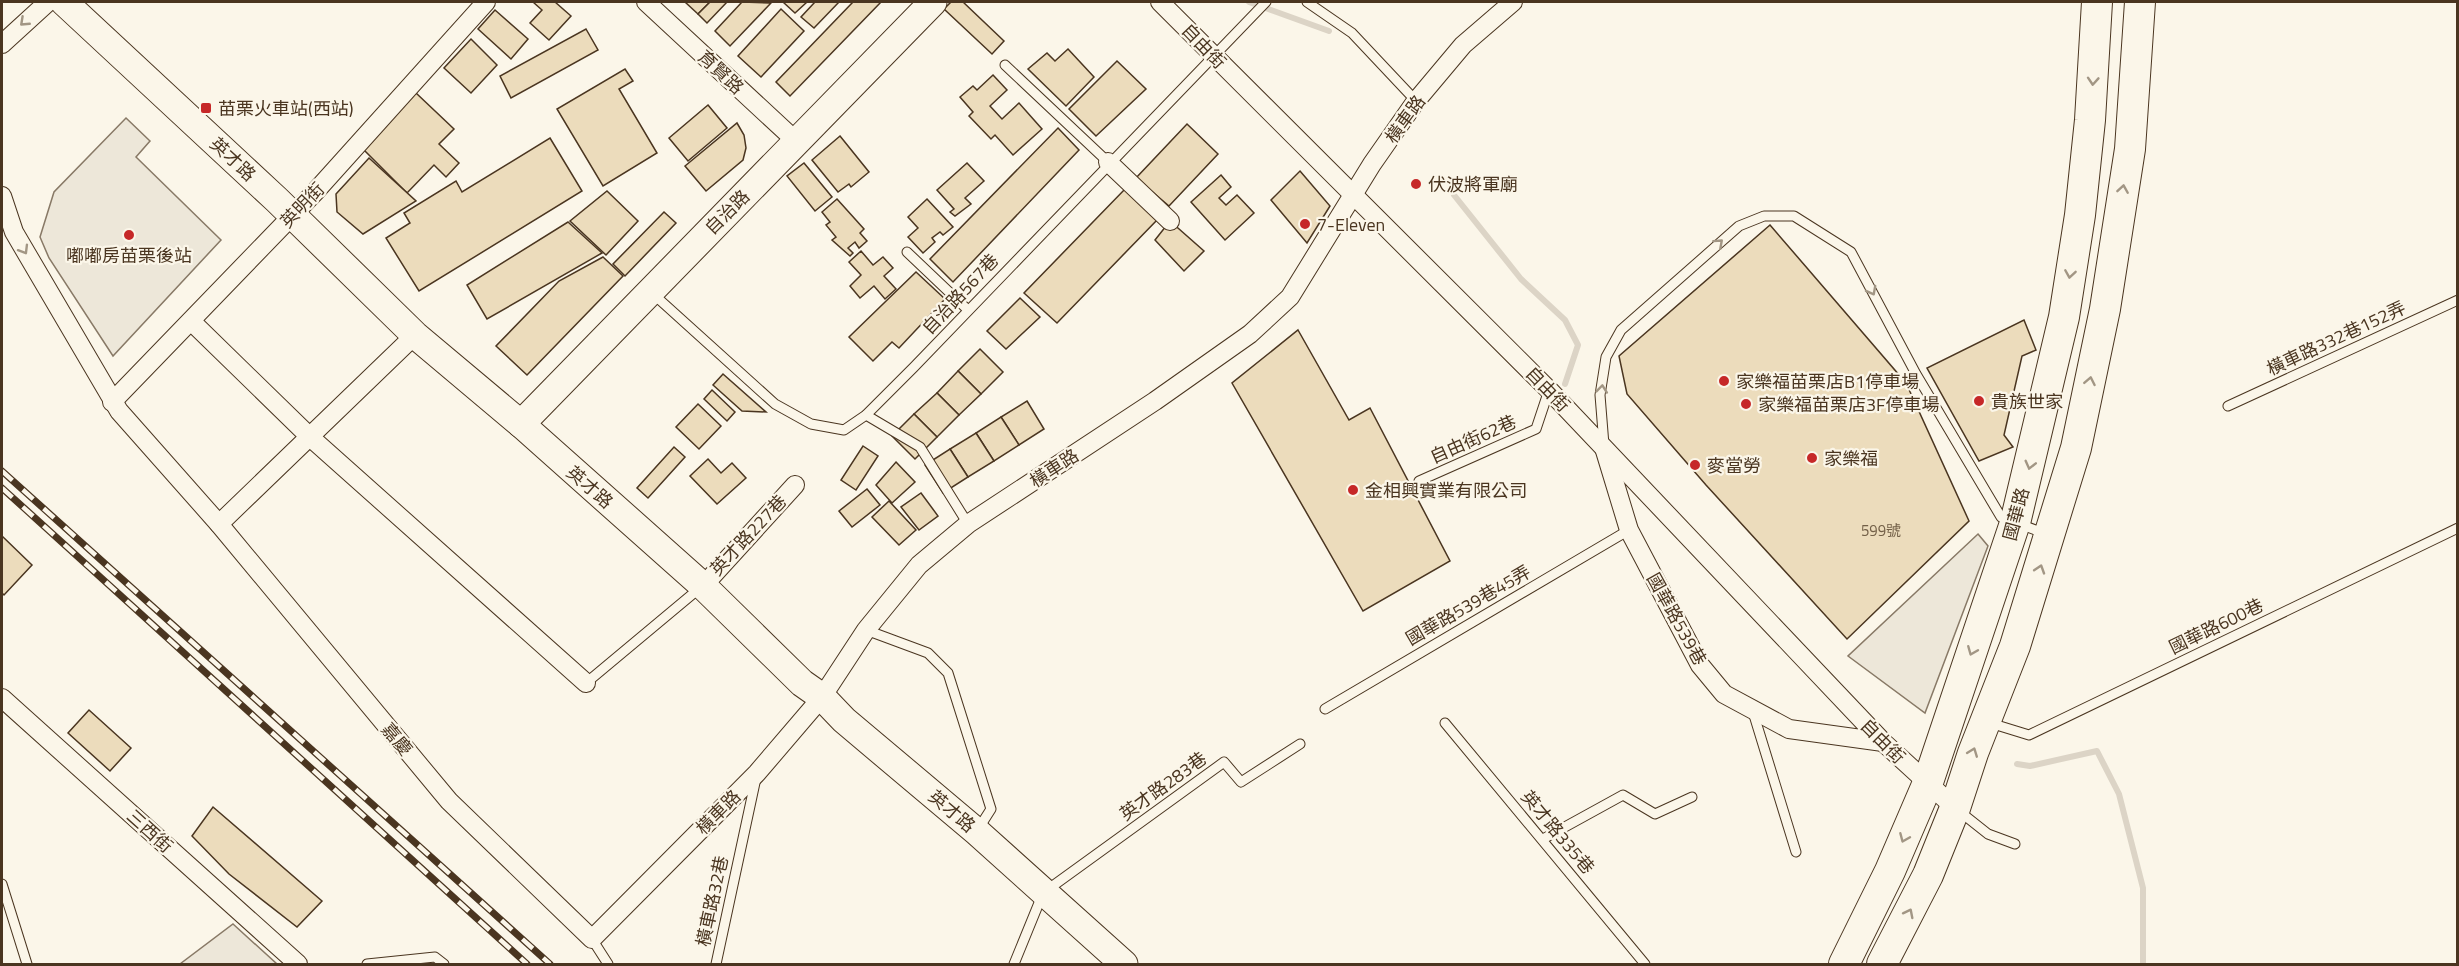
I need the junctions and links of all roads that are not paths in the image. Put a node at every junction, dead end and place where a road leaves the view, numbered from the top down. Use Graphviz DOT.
graph roads {
  1 [pos="48,2"];
  2 [pos="64,2"];
  3 [pos="486,2"];
  4 [pos="647,2"];
  5 [pos="933,2"];
  6 [pos="1161,2"];
  7 [pos="1266,2"];
  8 [pos="1307,2"];
  9 [pos="1513,2"];
  10 [pos="2097,2"];
  11 [pos="2140,2"];
  12 [pos="2096,38"];
  13 [pos="2137,40"];
  14 [pos="2,44"];
  15 [pos="1213,57"];
  16 [pos="1005,65"];
  17 [pos="1416,101"];
  18 [pos="797,142"];
  19 [pos="1108,162"];
  20 [pos="1354,192"];
  21 [pos="2,196"];
  22 [pos="292,214"];
  23 [pos="1170,222"];
  24 [pos="907,252"];
  25 [pos="649,291"];
  26 [pos="2457,300"];
  27 [pos="968,310"];
  28 [pos="191,321"];
  29 [pos="415,335"];
  30 [pos="1549,390"];
  31 [pos="112,402"];
  32 [pos="2228,406"];
  33 [pos="866,415"];
  34 [pos="521,424"];
  35 [pos="310,437"];
  36 [pos="1604,448"];
  37 [pos="1419,481"];
  38 [pos="795,485"];
  39 [pos="2015,523"];
  40 [pos="219,524"];
  41 [pos="969,524"];
  42 [pos="2457,528"];
  43 [pos="1629,530"];
  44 [pos="2051,536"];
  45 [pos="703,586"];
  46 [pos="866,630"];
  47 [pos="586,683"];
  48 [pos="822,697"];
  49 [pos="2,698"];
  50 [pos="1325,709"];
  51 [pos="1753,712"];
  52 [pos="1986,722"];
  53 [pos="1445,723"];
  54 [pos="1884,742"];
  55 [pos="1300,744"];
  56 [pos="757,773"];
  57 [pos="1927,785"];
  58 [pos="1692,797"];
  59 [pos="1955,808"];
  60 [pos="977,832"];
  61 [pos="1543,839"];
  62 [pos="2015,844"];
  63 [pos="1796,852"];
  64 [pos="2,884"];
  65 [pos="1043,894"];
  66 [pos="592,939"];
  67 [pos="27,964"];
  68 [pos="298,964"];
  69 [pos="367,964"];
  70 [pos="444,964"];
  71 [pos="608,964"];
  72 [pos="716,964"];
  73 [pos="1014,964"];
  74 [pos="1124,964"];
  75 [pos="1645,964"];
  76 [pos="1844,964"];
  77 [pos="1882,964"];
  1 -- 14 [label="street, one-way"];
  2 -- 22 [label="street, 英才路"];
  3 -- 22 [label="street, 英明街"];
  4 -- 18 [label="street, 育賢路"];
  5 -- 18 [label="street, 自治路"];
  6 -- 15 [label="street, 自由街"];
  7 -- 15 [label="lane, 自治路567巷"];
  8 -- 17 [label="lane"];
  9 -- 17 [label="street, 橫車路"];
  10 -- 12 [label="main road, 國華路"];
  11 -- 13 [label="main road"];
  12 -- 13 [label="main road"];
  12 -- 39 [label="main road, 國華路, one-way"];
  44 -- 13 [label="main road, one-way"];
  15 -- 19 [label="lane, 自治路567巷"];
  15 -- 20 [label="street, 自由街"];
  16 -- 19 [label="lane"];
  17 -- 20 [label="street, 橫車路"];
  18 -- 25 [label="street, 自治路"];
  19 -- 23 [label="street"];
  19 -- 27 [label="lane, 自治路567巷"];
  20 -- 30 [label="street, 自由街"];
  20 -- 41 [label="street, 橫車路"];
  21 -- 31 [label="street, 嘉慶, one-way"];
  22 -- 28 [label="street, 英明街"];
  22 -- 29 [label="street, 英才路"];
  24 -- 27 [label="lane"];
  25 -- 33 [label="lane, 自治路567巷"];
  25 -- 34 [label="street, 自治路"];
  26 -- 32 [label="lane, 橫車路332巷152弄"];
  27 -- 33 [label="lane, 自治路567巷"];
  28 -- 31 [label="street, 英明街"];
  28 -- 35 [label="street"];
  29 -- 34 [label="street, 英才路"];
  29 -- 35 [label="street"];
  30 -- 36 [label="street, 自由街"];
  30 -- 37 [label="lane, 自由街62巷"];
  31 -- 40 [label="street, 嘉慶"];
  33 -- 41 [label="lane"];
  34 -- 45 [label="street, 英才路"];
  35 -- 40 [label="street"];
  35 -- 47 [label="street"];
  36 -- 39 [label="lane, one-way"];
  36 -- 43 [label="street, 國華路539巷"];
  36 -- 54 [label="street, 自由街"];
  38 -- 45 [label="street, 英才路227巷"];
  39 -- 44 [label="lane"];
  39 -- 57 [label="main road, 國華路, one-way"];
  40 -- 66 [label="street, 嘉慶"];
  41 -- 46 [label="street, 橫車路"];
  42 -- 52 [label="lane, 國華路600巷"];
  43 -- 50 [label="lane, 國華路539巷45弄"];
  43 -- 51 [label="street, 國華路539巷"];
  52 -- 44 [label="main road, one-way"];
  45 -- 47 [label="lane"];
  45 -- 48 [label="street, 英才路"];
  46 -- 48 [label="street, 橫車路"];
  46 -- 60 [label="lane"];
  48 -- 56 [label="street, 橫車路"];
  48 -- 60 [label="street, 英才路"];
  49 -- 68 [label="street, 三西街"];
  51 -- 54 [label="street, 國華路539巷"];
  51 -- 63 [label="lane"];
  59 -- 52 [label="main road, one-way"];
  53 -- 61 [label="lane, 英才路335巷"];
  54 -- 57 [label="street, 自由街"];
  55 -- 65 [label="lane, 英才路283巷"];
  56 -- 66 [label="street, 橫車路"];
  56 -- 72 [label="lane, 橫車路32巷"];
  57 -- 59 [label="street, 自由街"];
  57 -- 76 [label="main road, 國華路, one-way"];
  58 -- 61 [label="lane"];
  59 -- 62 [label="lane"];
  77 -- 59 [label="main road, one-way"];
  60 -- 65 [label="street, 英才路"];
  61 -- 75 [label="lane, 英才路335巷"];
  64 -- 67 [label="lane"];
  65 -- 73 [label="lane"];
  65 -- 74 [label="street, 英才路"];
  66 -- 71 [label="lane"];
  69 -- 70 [label="lane"];
}
